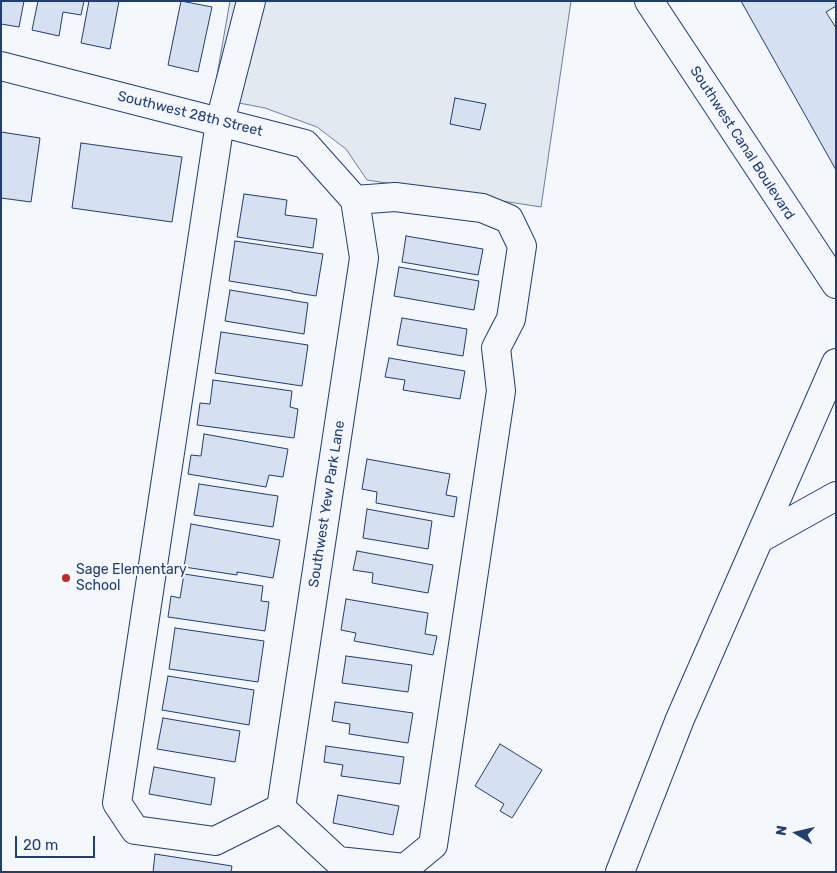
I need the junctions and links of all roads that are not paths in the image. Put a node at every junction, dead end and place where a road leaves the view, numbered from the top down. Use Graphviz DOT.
graph roads {
  1 [pos="251,1"];
  2 [pos="649,1"];
  3 [pos="1,66"];
  4 [pos="220,122"];
  5 [pos="355,200"];
  6 [pos="836,284"];
  7 [pos="836,363"];
  8 [pos="836,496"];
  9 [pos="759,539"];
  10 [pos="281,808"];
  11 [pos="620,872"];
  1 -- 4 [label="street"];
  2 -- 6 [label="street, Southwest Canal Boulevard"];
  3 -- 4 [label="street, Southwest 28th Street"];
  4 -- 5 [label="street, Southwest 28th Street"];
  4 -- 10 [label="street"];
  5 -- 10 [label="street, Southwest Yew Park Lane"];
  5 -- 10 [label="street"];
  7 -- 9 [label="street"];
  8 -- 9 [label="street"];
  9 -- 11 [label="street"];
}
